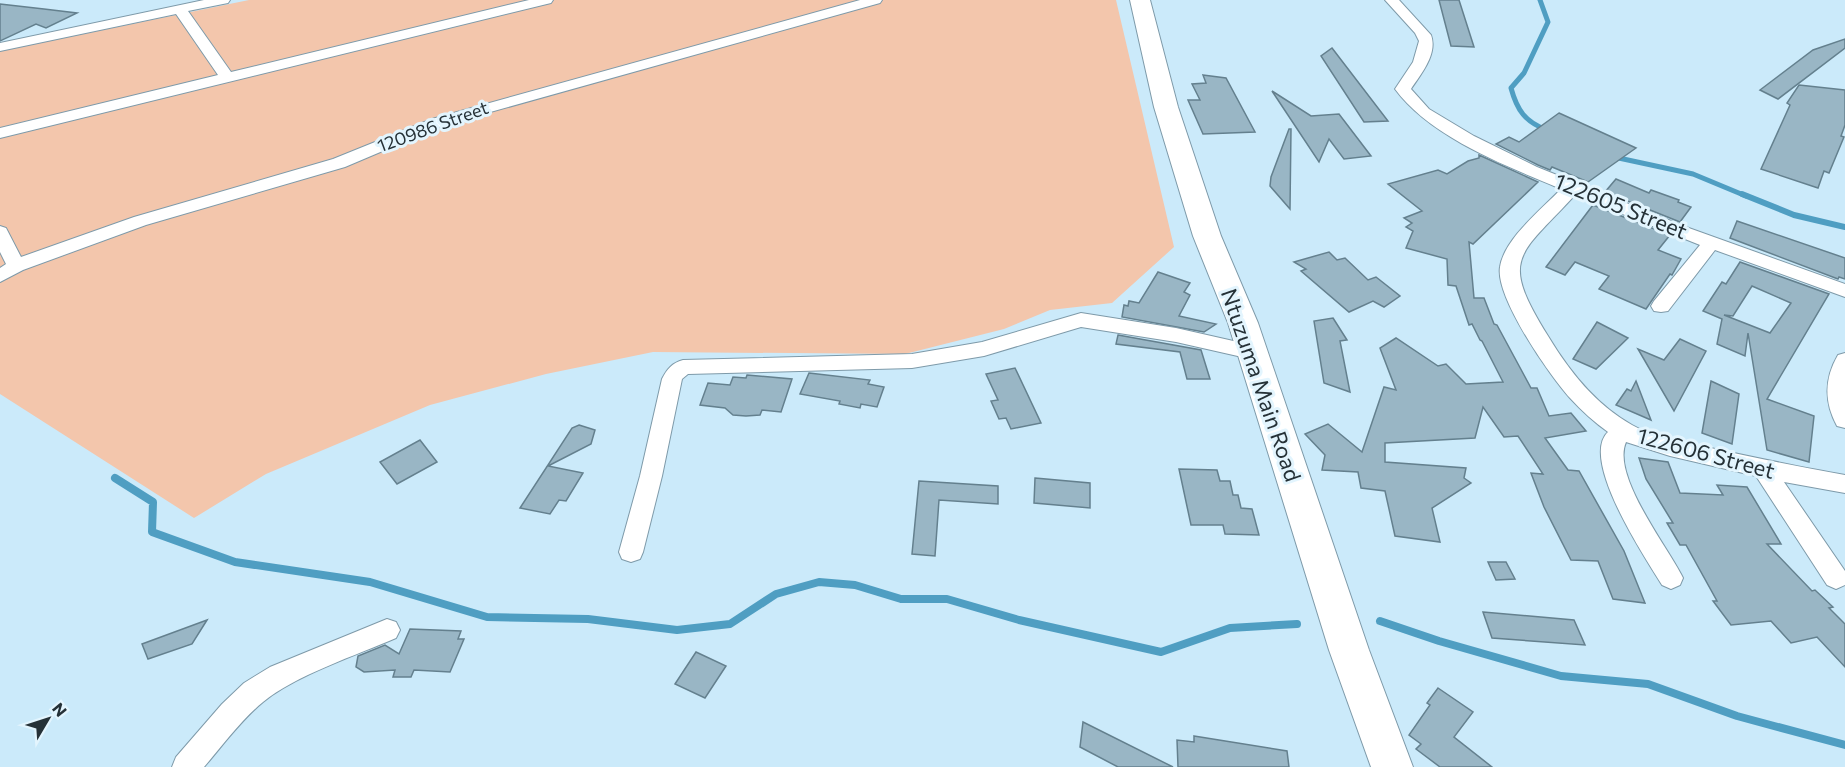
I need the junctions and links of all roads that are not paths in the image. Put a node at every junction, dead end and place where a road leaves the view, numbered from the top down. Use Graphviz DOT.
graph roads {
  1 [pos="223,0"];
  2 [pos="546,0"];
  3 [pos="874,0"];
  4 [pos="1140,0"];
  5 [pos="1392,0"];
  6 [pos="179,8"];
  7 [pos="0,47"];
  8 [pos="227,77"];
  9 [pos="0,133"];
  10 [pos="1572,188"];
  11 [pos="0,232"];
  12 [pos="1711,243"];
  13 [pos="8,271"];
  14 [pos="1845,291"];
  15 [pos="1661,306"];
  16 [pos="1251,352"];
  17 [pos="1845,360"];
  18 [pos="1845,420"];
  19 [pos="1624,431"];
  20 [pos="1764,470"];
  21 [pos="1845,484"];
  22 [pos="631,552"];
  23 [pos="1671,578"];
  24 [pos="1836,578"];
  25 [pos="387,630"];
  26 [pos="186,767"];
  27 [pos="1392,767"];
  1 -- 6 [label="street"];
  2 -- 8 [label="street"];
  3 -- 13 [label="street, 120986 Street"];
  4 -- 16 [label="main road, Ntuzuma Main Road"];
  5 -- 10 [label="street, 122605 Street"];
  6 -- 7 [label="street"];
  6 -- 8 [label="street"];
  8 -- 9 [label="street"];
  10 -- 12 [label="street, 122605 Street"];
  10 -- 19 [label="street, 122606 Street"];
  11 -- 13 [label="street"];
  12 -- 14 [label="street, 122605 Street"];
  12 -- 15 [label="street"];
  16 -- 22 [label="street"];
  16 -- 27 [label="main road, Ntuzuma Main Road"];
  17 -- 18 [label="street"];
  19 -- 20 [label="street, 122606 Street"];
  19 -- 23 [label="street"];
  20 -- 21 [label="street, 122606 Street"];
  20 -- 24 [label="street"];
  25 -- 26 [label="street"];
}
